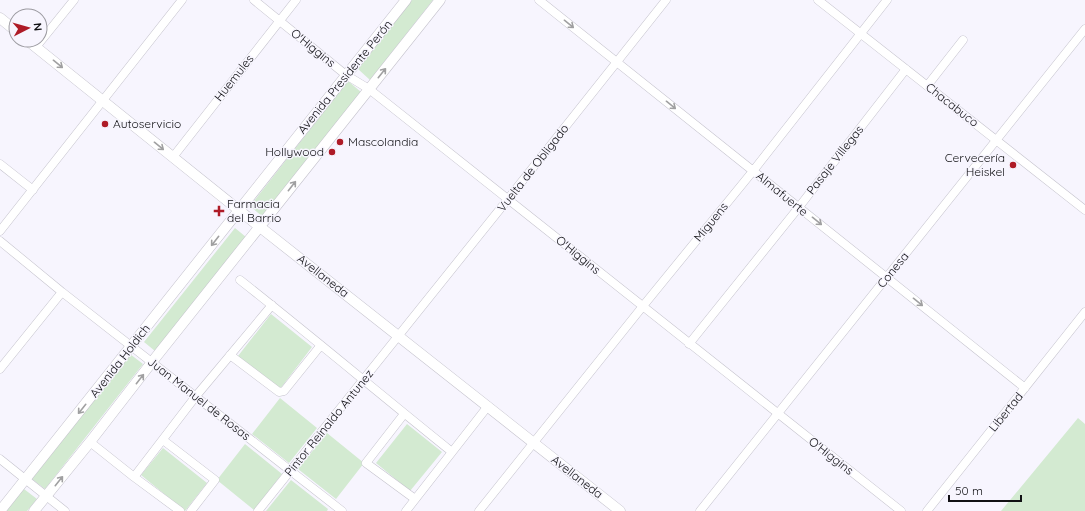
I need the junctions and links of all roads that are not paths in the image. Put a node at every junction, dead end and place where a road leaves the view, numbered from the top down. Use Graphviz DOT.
graph roads {
  1 [pos="74,0"];
  2 [pos="182,0"];
  3 [pos="254,0"];
  4 [pos="296,0"];
  5 [pos="406,0"];
  6 [pos="440,0"];
  7 [pos="539,0"];
  8 [pos="666,0"];
  9 [pos="818,0"];
  10 [pos="887,0"];
  11 [pos="0,18"];
  12 [pos="279,20"];
  13 [pos="8,24"];
  14 [pos="1085,29"];
  15 [pos="48,32"];
  16 [pos="860,34"];
  17 [pos="963,40"];
  18 [pos="37,48"];
  19 [pos="617,62"];
  20 [pos="906,69"];
  21 [pos="346,75"];
  22 [pos="927,86"];
  23 [pos="369,89"];
  24 [pos="103,101"];
  25 [pos="996,139"];
  26 [pos="173,157"];
  27 [pos="0,164"];
  28 [pos="753,171"];
  29 [pos="33,190"];
  30 [pos="508,199"];
  31 [pos="799,207"];
  32 [pos="239,210"];
  33 [pos="1085,210"];
  34 [pos="260,227"];
  35 [pos="0,231"];
  36 [pos="0,241"];
  37 [pos="886,277"];
  38 [pos="240,280"];
  39 [pos="62,292"];
  40 [pos="272,305"];
  41 [pos="643,306"];
  42 [pos="1085,312"];
  43 [pos="399,336"];
  44 [pos="689,344"];
  45 [pos="321,345"];
  46 [pos="132,346"];
  47 [pos="230,355"];
  48 [pos="152,362"];
  49 [pos="0,369"];
  50 [pos="363,381"];
  51 [pos="1025,388"];
  52 [pos="196,396"];
  53 [pos="488,406"];
  54 [pos="404,414"];
  55 [pos="778,414"];
  56 [pos="163,440"];
  57 [pos="90,442"];
  58 [pos="534,443"];
  59 [pos="452,452"];
  60 [pos="0,459"];
  61 [pos="291,470"];
  62 [pos="134,477"];
  63 [pos="26,479"];
  64 [pos="46,496"];
  65 [pos="415,499"];
  66 [pos="0,511"];
  67 [pos="34,511"];
  68 [pos="65,511"];
  69 [pos="180,511"];
  70 [pos="191,511"];
  71 [pos="258,511"];
  72 [pos="342,511"];
  73 [pos="406,511"];
  74 [pos="479,511"];
  75 [pos="620,511"];
  76 [pos="700,511"];
  77 [pos="901,511"];
  78 [pos="927,511"];
  1 -- 15 [label="street"];
  2 -- 24 [label="street"];
  3 -- 12 [label="street, O'Higgins"];
  4 -- 12 [label="street, Huemules"];
  5 -- 21 [label="street, Avenida Presidente Perón"];
  23 -- 6 [label="street, one-way"];
  7 -- 19 [label="street, Almafuerte, one-way"];
  8 -- 19 [label="street, Vuelta de Obligado"];
  9 -- 16 [label="street, Chacabuco"];
  10 -- 16 [label="street, Miguens"];
  11 -- 13 [label="street"];
  12 -- 21 [label="street, O'Higgins"];
  12 -- 26 [label="street, Huemules"];
  14 -- 25 [label="street, Conesa"];
  16 -- 20 [label="street, Chacabuco"];
  16 -- 28 [label="street, Miguens"];
  17 -- 22 [label="street"];
  18 -- 24 [label="street, Avellaneda, one-way"];
  19 -- 28 [label="street, Almafuerte, one-way"];
  19 -- 30 [label="street, Vuelta de Obligado"];
  20 -- 22 [label="street, Chacabuco"];
  20 -- 31 [label="street, Pasaje Villegas"];
  21 -- 23 [label="street, O'Higgins"];
  21 -- 32 [label="street, Avenida Presidente Perón"];
  22 -- 25 [label="street, Chacabuco"];
  23 -- 30 [label="street, O'Higgins"];
  34 -- 23 [label="street, one-way"];
  24 -- 26 [label="street, Avellaneda, one-way"];
  24 -- 29 [label="street"];
  25 -- 33 [label="street, Chacabuco"];
  25 -- 37 [label="street, Conesa"];
  26 -- 32 [label="street, Avellaneda"];
  27 -- 29 [label="street"];
  28 -- 31 [label="street, Almafuerte"];
  28 -- 41 [label="street, Miguens"];
  29 -- 35 [label="street"];
  30 -- 41 [label="street, O'Higgins"];
  30 -- 43 [label="street, Vuelta de Obligado"];
  31 -- 37 [label="street, Almafuerte, one-way"];
  31 -- 44 [label="street, Pasaje Villegas"];
  32 -- 34 [label="street, Avellaneda"];
  32 -- 46 [label="street, Avenida Holdich, one-way"];
  34 -- 43 [label="street, Avellaneda"];
  34 -- 48 [label="street"];
  36 -- 39 [label="street, Juan Manuel de Rosas"];
  37 -- 51 [label="street, Almafuerte, one-way"];
  37 -- 55 [label="street, Conesa"];
  38 -- 40 [label="street"];
  39 -- 46 [label="street, Juan Manuel de Rosas"];
  39 -- 49 [label="street"];
  40 -- 45 [label="street"];
  40 -- 47 [label="street"];
  41 -- 44 [label="street, O'Higgins"];
  41 -- 58 [label="street, Miguens"];
  42 -- 51 [label="street, Libertad"];
  43 -- 50 [label="street, Pintor Reinaldo Antunez"];
  43 -- 53 [label="street, Avellaneda"];
  44 -- 55 [label="street, O'Higgins"];
  45 -- 47 [label="street"];
  45 -- 50 [label="street"];
  46 -- 48 [label="street, Juan Manuel de Rosas"];
  46 -- 63 [label="street, Avenida Holdich, one-way"];
  47 -- 52 [label="street"];
  48 -- 52 [label="street, Juan Manuel de Rosas"];
  57 -- 48 [label="street, one-way"];
  50 -- 54 [label="street"];
  50 -- 61 [label="street, Pintor Reinaldo Antunez"];
  51 -- 78 [label="street, Libertad"];
  52 -- 56 [label="street"];
  52 -- 61 [label="street, Juan Manuel de Rosas"];
  53 -- 58 [label="street, Avellaneda"];
  53 -- 59 [label="street"];
  54 -- 59 [label="street"];
  54 -- 65 [label="street"];
  55 -- 76 [label="street, Conesa"];
  55 -- 77 [label="street, O'Higgins"];
  56 -- 62 [label="street"];
  56 -- 70 [label="street"];
  57 -- 62 [label="street"];
  64 -- 57 [label="street, one-way"];
  58 -- 74 [label="street, Miguens"];
  58 -- 75 [label="street, Avellaneda"];
  59 -- 65 [label="street"];
  60 -- 63 [label="street"];
  61 -- 71 [label="street, Pintor Reinaldo Antunez"];
  61 -- 72 [label="street, Juan Manuel de Rosas"];
  62 -- 69 [label="street"];
  63 -- 64 [label="street"];
  63 -- 66 [label="street, Avenida Holdich"];
  64 -- 67 [label="street"];
  64 -- 68 [label="street"];
  65 -- 73 [label="street"];
}
